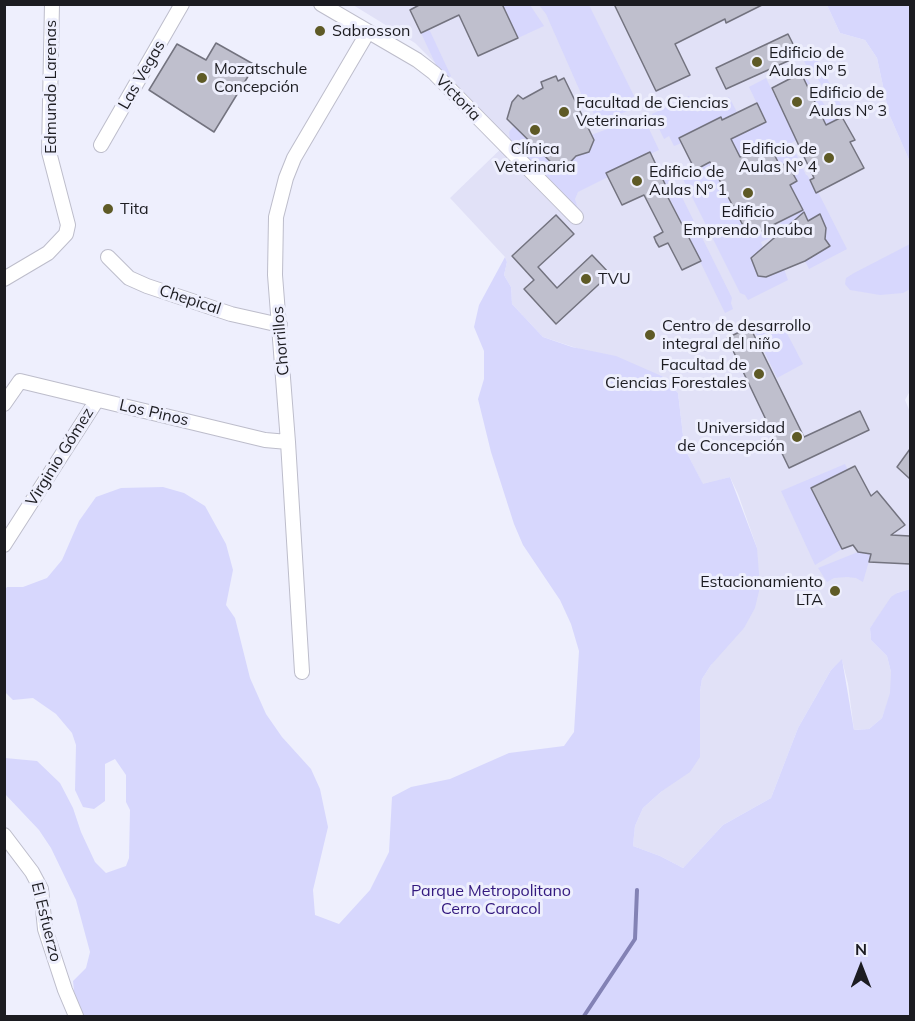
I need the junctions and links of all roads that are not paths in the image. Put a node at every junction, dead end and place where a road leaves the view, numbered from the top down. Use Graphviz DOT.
graph roads {
  1 [pos="52,4"];
  2 [pos="182,4"];
  3 [pos="321,4"];
  4 [pos="368,32"];
  5 [pos="101,145"];
  6 [pos="576,217"];
  7 [pos="108,257"];
  8 [pos="4,279"];
  9 [pos="280,325"];
  10 [pos="97,400"];
  11 [pos="4,404"];
  12 [pos="288,442"];
  13 [pos="4,545"];
  14 [pos="302,672"];
  15 [pos="4,835"];
  16 [pos="76,1017"];
  1 -- 8 [label="street, Edmundo Larenas"];
  2 -- 5 [label="street, Las Vegas"];
  3 -- 4 [label="street, Victoria"];
  4 -- 6 [label="street, Victoria"];
  4 -- 9 [label="street, Chorrillos"];
  7 -- 9 [label="street, Chepical"];
  9 -- 12 [label="street, Chorrillos"];
  10 -- 11 [label="street, Los Pinos"];
  10 -- 12 [label="street, Los Pinos"];
  10 -- 13 [label="street, Virginio Gómez"];
  12 -- 14 [label="street, Chorrillos"];
  15 -- 16 [label="street, El Esfuerzo"];
}
